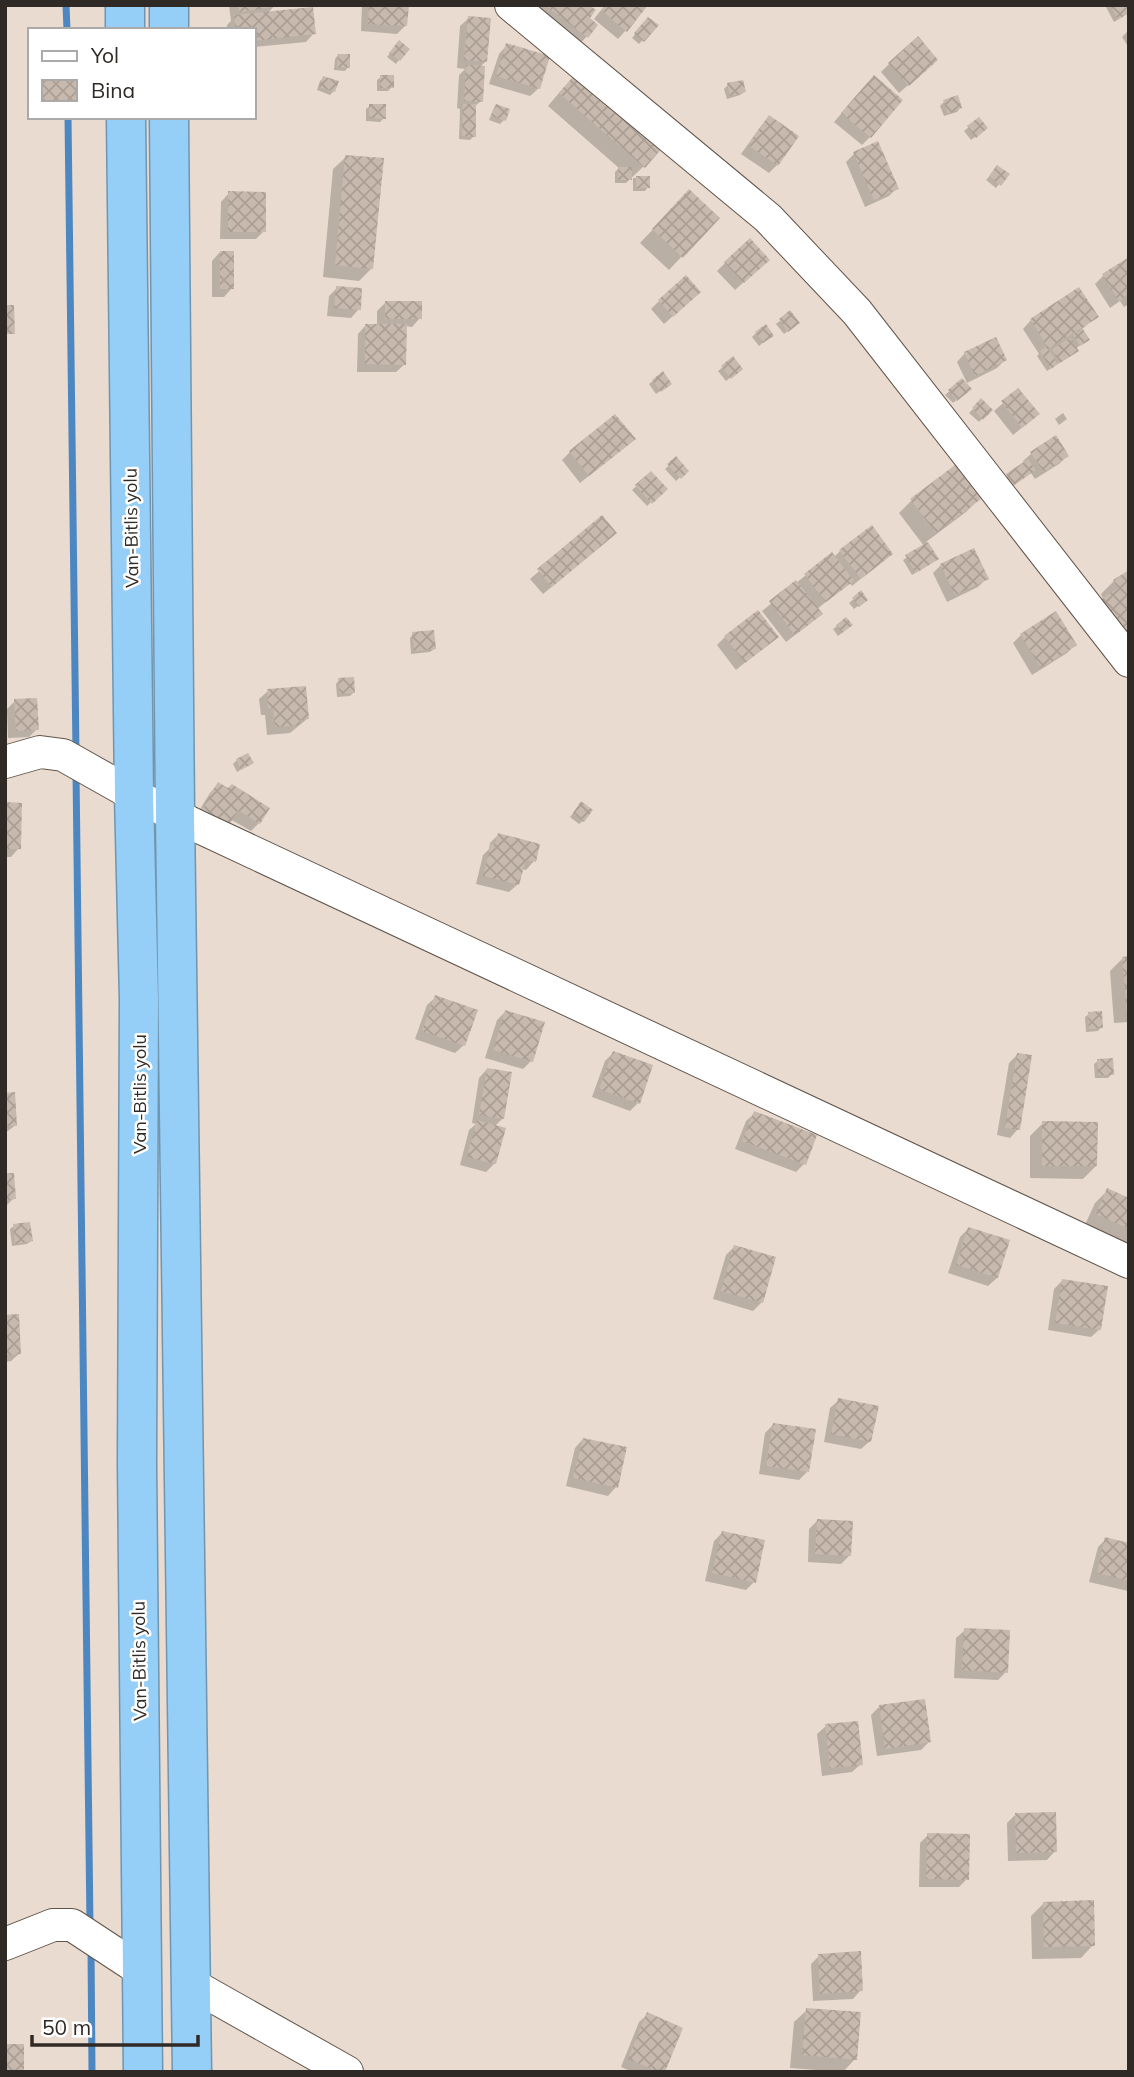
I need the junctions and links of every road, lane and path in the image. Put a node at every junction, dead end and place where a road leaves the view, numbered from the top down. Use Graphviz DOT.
graph roads {
  1 [pos="125,5"];
  2 [pos="169,5"];
  3 [pos="511,5"];
  4 [pos="125,28"];
  5 [pos="169,28"];
  6 [pos="126,119"];
  7 [pos="169,119"];
  8 [pos="1129,661"];
  9 [pos="5,762"];
  10 [pos="134,795"];
  11 [pos="175,815"];
  12 [pos="1129,1262"];
  13 [pos="5,1944"];
  14 [pos="142,1971"];
  15 [pos="191,1984"];
  16 [pos="143,2072"];
  17 [pos="192,2072"];
  18 [pos="347,2072"];
  1 -- 4 [label="highway"];
  2 -- 5 [label="highway"];
  3 -- 8 [label="street"];
  6 -- 10 [label="highway, Van-Bitlis yolu"];
  7 -- 11 [label="highway"];
  9 -- 10 [label="street"];
  10 -- 11 [label="street"];
  10 -- 14 [label="highway, Van-Bitlis yolu"];
  11 -- 12 [label="street"];
  11 -- 15 [label="highway"];
  13 -- 14 [label="street"];
  14 -- 16 [label="highway, Van-Bitlis yolu"];
  15 -- 17 [label="highway"];
  15 -- 18 [label="street"];
}
